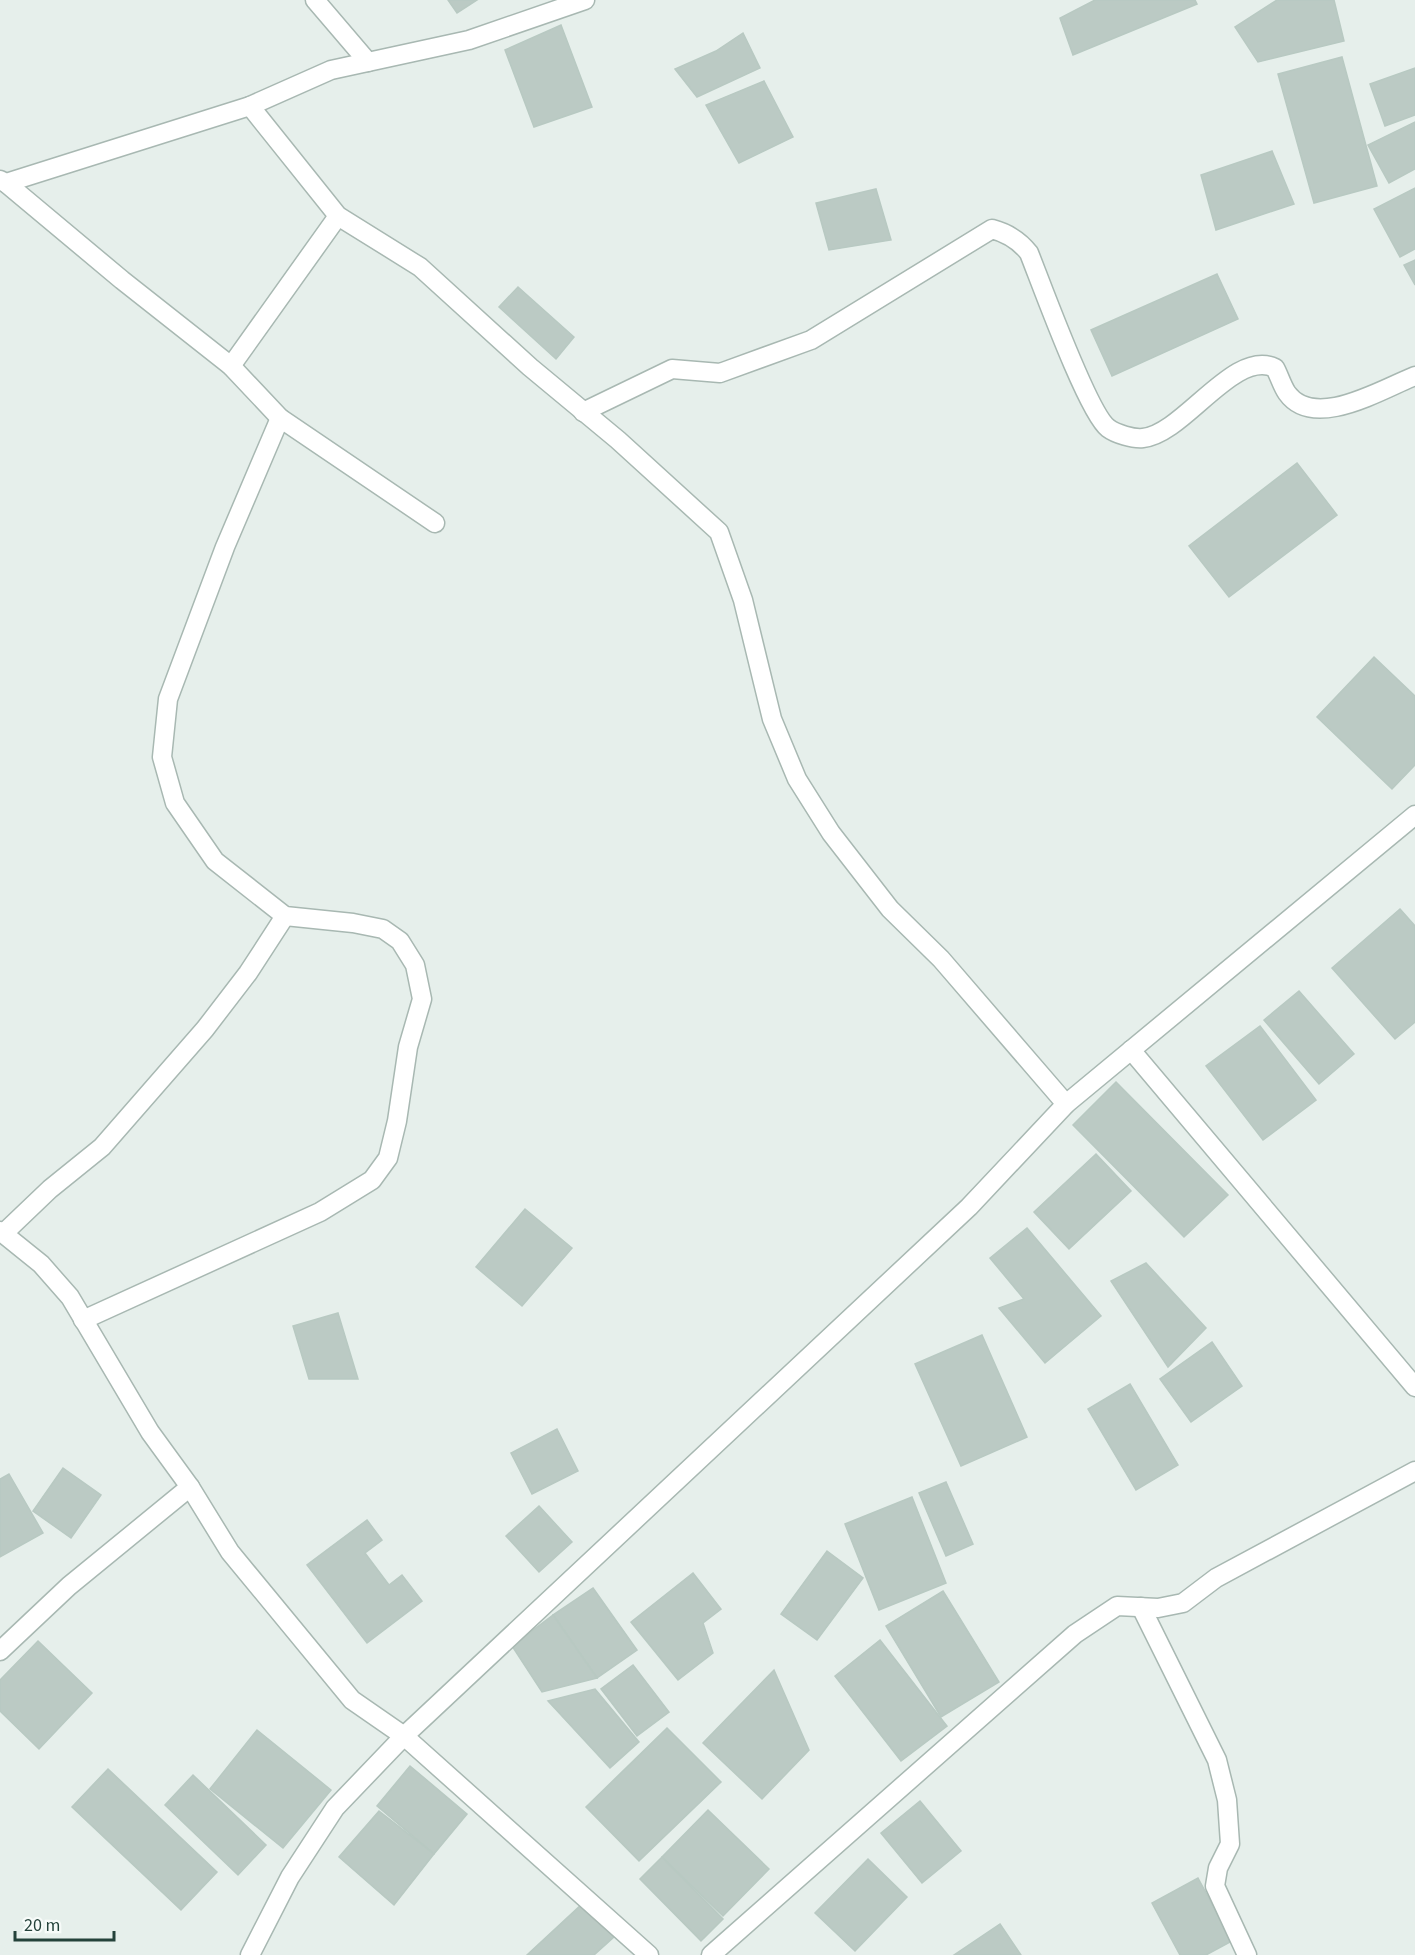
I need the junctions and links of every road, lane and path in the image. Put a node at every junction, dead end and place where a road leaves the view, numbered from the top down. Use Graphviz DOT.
graph roads {
  1 [pos="315,0"];
  2 [pos="585,0"];
  3 [pos="368,62"];
  4 [pos="250,106"];
  5 [pos="3,182"];
  6 [pos="339,216"];
  7 [pos="231,366"];
  8 [pos="1415,376"];
  9 [pos="583,412"];
  10 [pos="280,418"];
  11 [pos="435,523"];
  12 [pos="1415,815"];
  13 [pos="285,916"];
  14 [pos="1131,1050"];
  15 [pos="1066,1104"];
  16 [pos="2,1232"];
  17 [pos="83,1320"];
  18 [pos="1415,1387"];
  19 [pos="1415,1471"];
  20 [pos="190,1487"];
  21 [pos="1141,1607"];
  22 [pos="0,1651"];
  23 [pos="404,1736"];
  24 [pos="250,1955"];
  25 [pos="649,1955"];
  26 [pos="711,1955"];
  27 [pos="1247,1955"];
  1 -- 3 [label="street"];
  2 -- 3 [label="street"];
  3 -- 4 [label="street"];
  4 -- 5 [label="street"];
  4 -- 6 [label="street"];
  5 -- 7 [label="street"];
  6 -- 7 [label="street"];
  6 -- 9 [label="street"];
  7 -- 10 [label="street"];
  8 -- 9 [label="street"];
  9 -- 15 [label="street"];
  10 -- 11 [label="street"];
  10 -- 13 [label="street"];
  12 -- 14 [label="street"];
  13 -- 16 [label="street"];
  13 -- 17 [label="street"];
  14 -- 15 [label="street"];
  14 -- 18 [label="street"];
  15 -- 23 [label="street"];
  16 -- 17 [label="street"];
  17 -- 20 [label="street"];
  19 -- 21 [label="street"];
  20 -- 22 [label="street"];
  20 -- 23 [label="street"];
  21 -- 26 [label="street"];
  21 -- 27 [label="street"];
  23 -- 24 [label="street"];
  23 -- 25 [label="street"];
}
